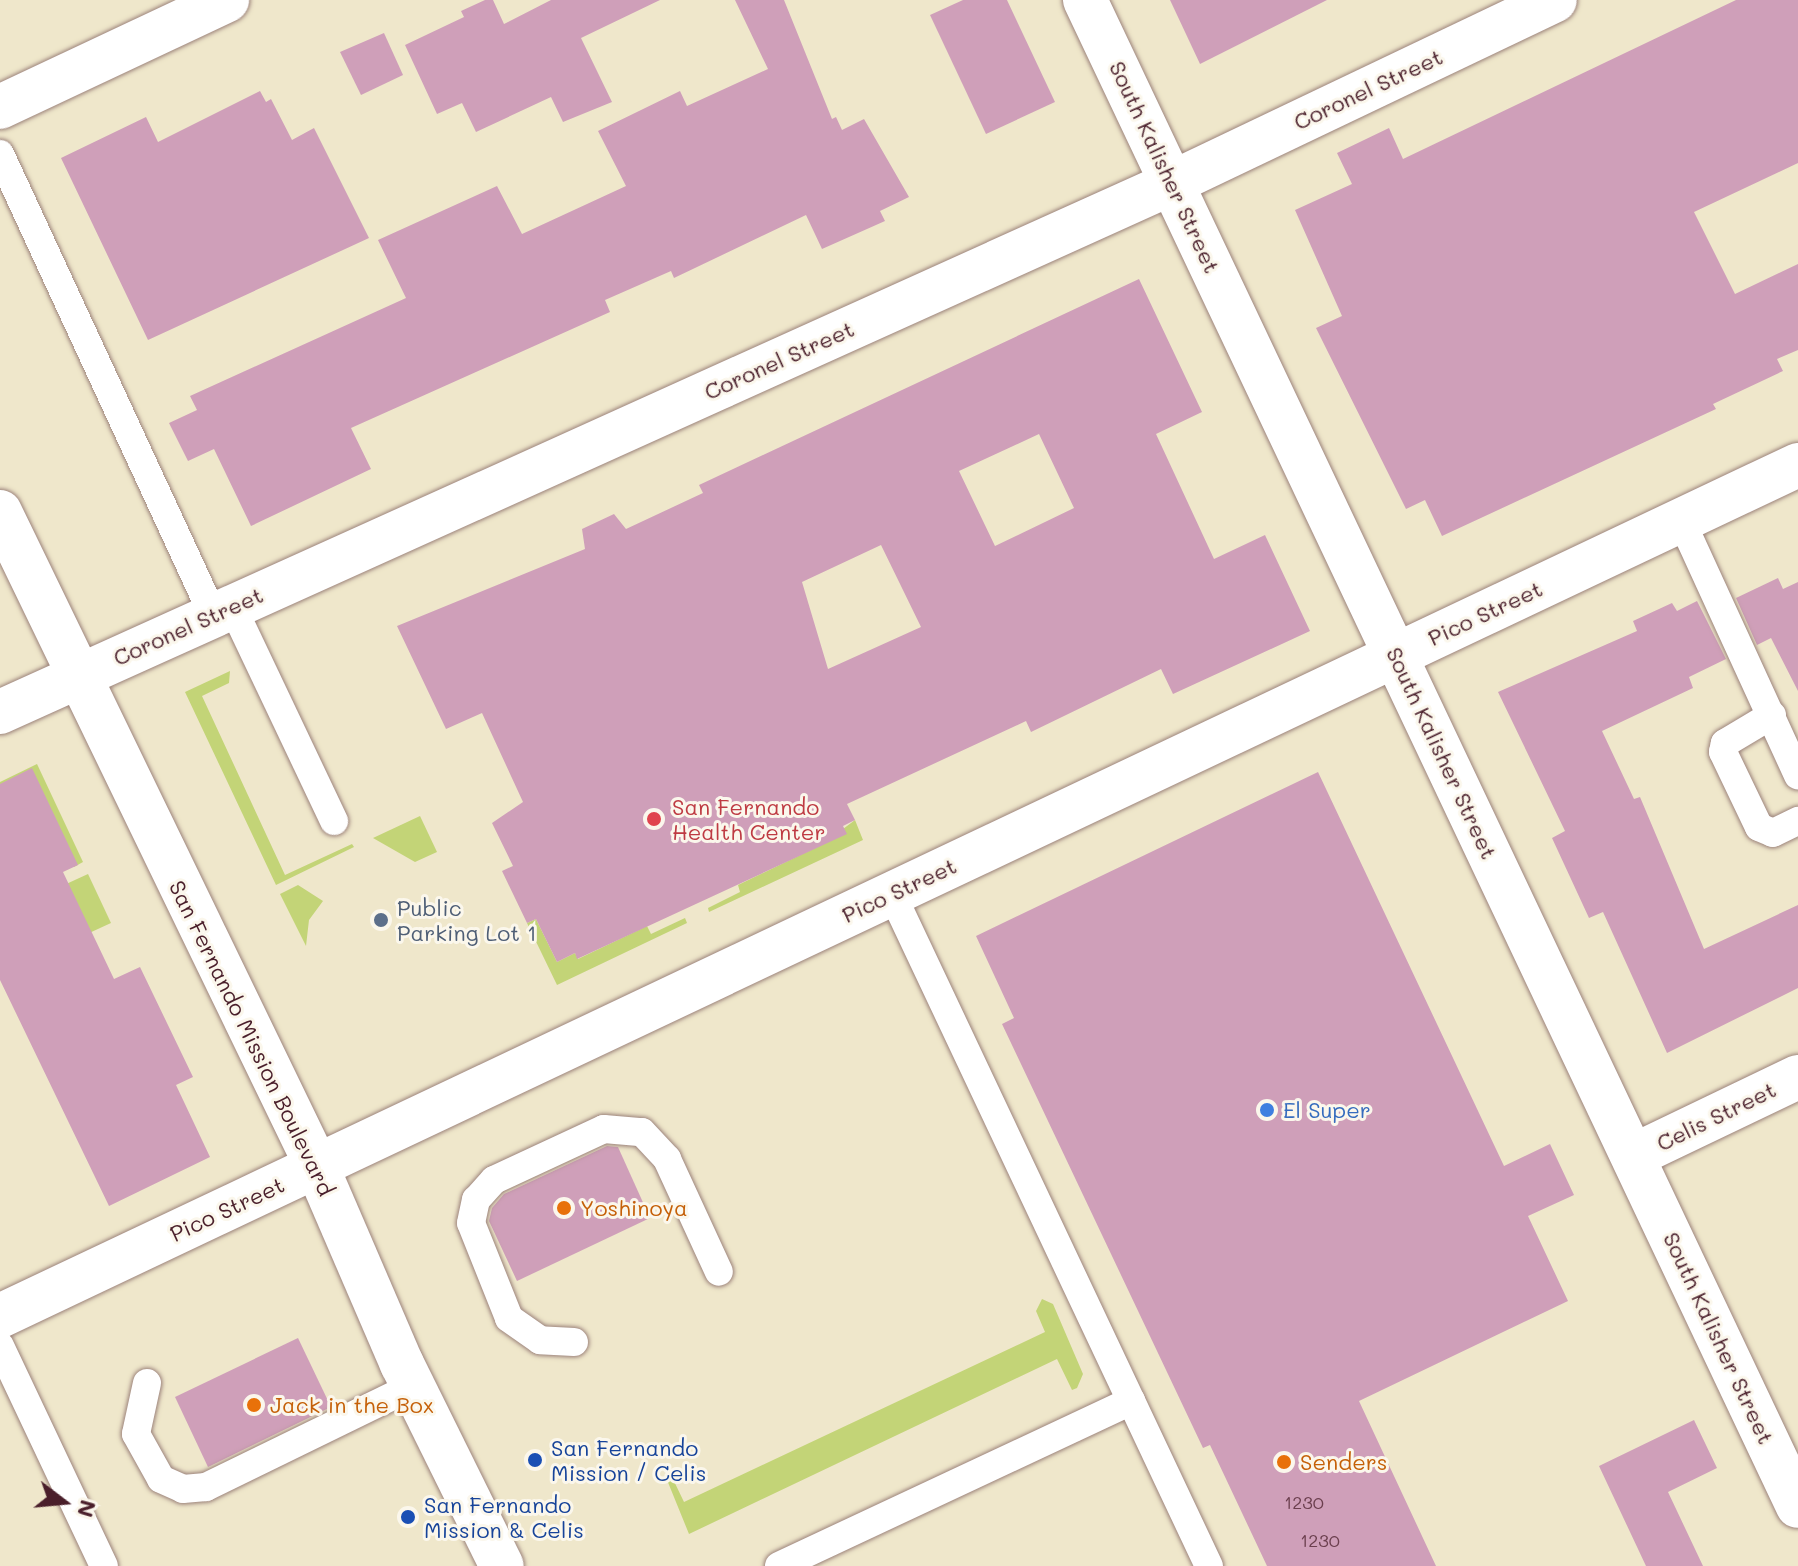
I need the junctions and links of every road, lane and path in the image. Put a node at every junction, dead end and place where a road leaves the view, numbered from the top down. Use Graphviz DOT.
graph roads {
  1 [pos="227,0"];
  2 [pos="1085,0"];
  3 [pos="1555,0"];
  4 [pos="0,107"];
  5 [pos="0,154"];
  6 [pos="1172,183"];
  7 [pos="1798,465"];
  8 [pos="0,512"];
  9 [pos="1681,520"];
  10 [pos="222,610"];
  11 [pos="1396,655"];
  12 [pos="77,675"];
  13 [pos="0,712"];
  14 [pos="1772,715"];
  15 [pos="1798,775"];
  16 [pos="334,821"];
  17 [pos="1798,821"];
  18 [pos="892,894"];
  19 [pos="1798,1077"];
  20 [pos="1633,1156"];
  21 [pos="317,1167"];
  22 [pos="719,1272"];
  23 [pos="0,1316"];
  24 [pos="574,1342"];
  25 [pos="0,1346"];
  26 [pos="147,1383"];
  27 [pos="413,1386"];
  28 [pos="1131,1401"];
  29 [pos="1798,1506"];
  30 [pos="104,1566"];
  31 [pos="502,1566"];
  32 [pos="779,1566"];
  33 [pos="1209,1566"];
  1 -- 4 [label="street"];
  2 -- 6 [label="street, South Kalisher Street"];
  3 -- 6 [label="street, Coronel Street"];
  5 -- 10 [label="lane"];
  6 -- 10 [label="street, Coronel Street"];
  6 -- 11 [label="street, South Kalisher Street"];
  7 -- 9 [label="street, Pico Street"];
  8 -- 12 [label="street, San Fernando Mission Boulevard"];
  9 -- 11 [label="street, Pico Street"];
  9 -- 14 [label="lane"];
  10 -- 12 [label="street, Coronel Street"];
  10 -- 16 [label="lane"];
  11 -- 18 [label="street, Pico Street"];
  11 -- 20 [label="street, South Kalisher Street"];
  12 -- 13 [label="street, Coronel Street"];
  12 -- 21 [label="street, San Fernando Mission Boulevard"];
  14 -- 15 [label="lane"];
  14 -- 17 [label="lane"];
  18 -- 21 [label="street, Pico Street"];
  18 -- 28 [label="lane"];
  19 -- 20 [label="street, Celis Street"];
  20 -- 29 [label="street, South Kalisher Street"];
  21 -- 23 [label="street, Pico Street"];
  21 -- 27 [label="street, San Fernando Mission Boulevard"];
  22 -- 24 [label="lane"];
  25 -- 30 [label="lane"];
  26 -- 27 [label="lane"];
  27 -- 31 [label="street, San Fernando Mission Boulevard"];
  28 -- 32 [label="lane"];
  28 -- 33 [label="lane"];
}
